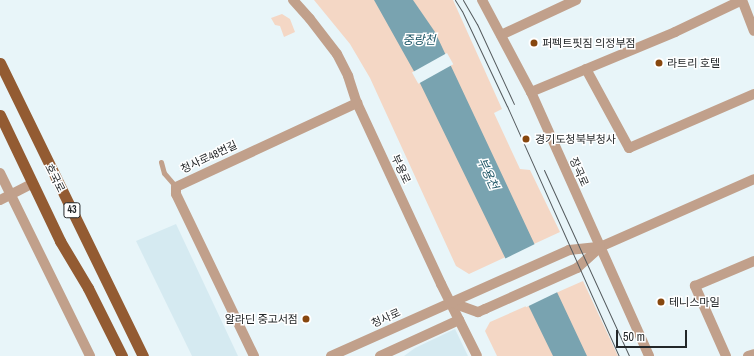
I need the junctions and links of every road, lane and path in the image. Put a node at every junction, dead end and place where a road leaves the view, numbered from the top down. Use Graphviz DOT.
graph roads {
  1 [pos="293,0"];
  2 [pos="482,0"];
  3 [pos="576,0"];
  4 [pos="742,0"];
  5 [pos="754,31"];
  6 [pos="501,35"];
  7 [pos="0,63"];
  8 [pos="586,69"];
  9 [pos="531,92"];
  10 [pos="754,94"];
  11 [pos="357,103"];
  12 [pos="0,115"];
  13 [pos="161,162"];
  14 [pos="0,173"];
  15 [pos="754,180"];
  16 [pos="32,184"];
  17 [pos="176,186"];
  18 [pos="11,195"];
  19 [pos="0,200"];
  20 [pos="600,248"];
  21 [pos="754,261"];
  22 [pos="450,302"];
  23 [pos="460,320"];
  24 [pos="754,354"];
  25 [pos="90,356"];
  26 [pos="122,356"];
  27 [pos="143,356"];
  28 [pos="254,356"];
  29 [pos="331,356"];
  30 [pos="380,356"];
  31 [pos="477,356"];
  32 [pos="649,356"];
  33 [pos="726,356"];
  34 [pos="748,356"];
  1 -- 11 [label="street, 부용로"];
  2 -- 6 [label="street, 장곡로"];
  3 -- 6 [label="street"];
  4 -- 5 [label="street"];
  4 -- 8 [label="street"];
  6 -- 9 [label="street, 장곡로"];
  7 -- 27 [label="main road, 호국로 / 43"];
  8 -- 9 [label="street"];
  8 -- 10 [label="street"];
  9 -- 20 [label="street, 장곡로"];
  11 -- 17 [label="street, 청사로48번길"];
  11 -- 22 [label="street, 부용로"];
  12 -- 16 [label="main road, 호국로 / 43"];
  13 -- 17 [label="lane"];
  14 -- 18 [label="street"];
  15 -- 20 [label="street"];
  16 -- 18 [label="street"];
  16 -- 26 [label="main road, 호국로 / 43"];
  17 -- 28 [label="street, 청사로48번길"];
  18 -- 19 [label="street"];
  18 -- 25 [label="street"];
  20 -- 22 [label="street, 청사로"];
  20 -- 22 [label="street"];
  20 -- 32 [label="street, 장곡로"];
  21 -- 33 [label="street"];
  22 -- 23 [label="street, 부용로"];
  22 -- 29 [label="street, 청사로"];
  23 -- 30 [label="street"];
  23 -- 31 [label="street, 부용로"];
  24 -- 34 [label="street"];
}
